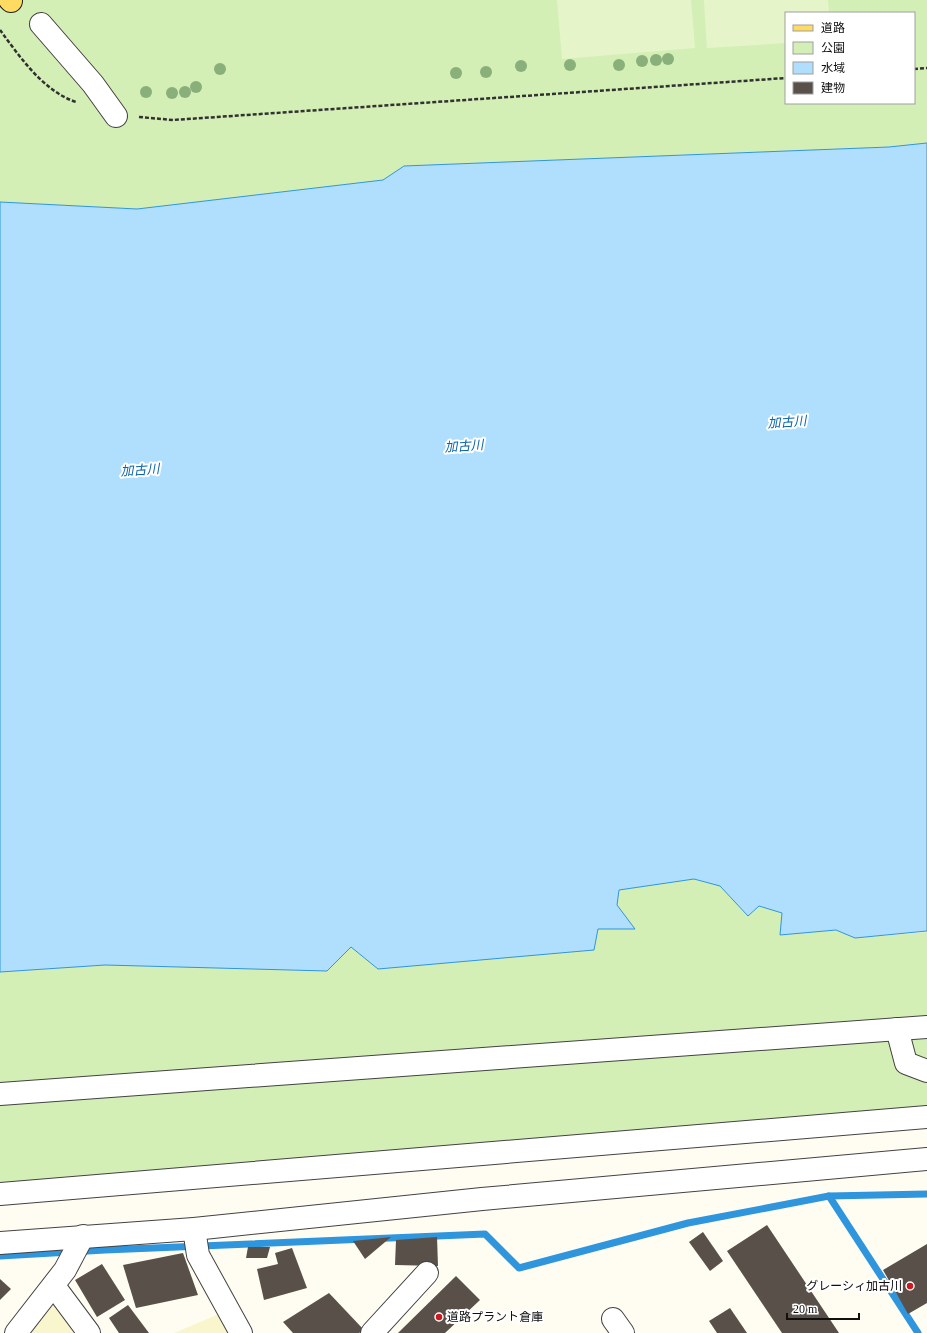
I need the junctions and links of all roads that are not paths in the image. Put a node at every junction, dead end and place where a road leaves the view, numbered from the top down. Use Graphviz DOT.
graph roads {
  1 [pos="41,24"];
  2 [pos="116,116"];
  3 [pos="927,1027"];
  4 [pos="897,1029"];
  5 [pos="927,1071"];
  6 [pos="0,1094"];
  7 [pos="927,1117"];
  8 [pos="927,1159"];
  9 [pos="0,1194"];
  10 [pos="194,1229"];
  11 [pos="83,1236"];
  12 [pos="0,1243"];
  13 [pos="427,1273"];
  14 [pos="54,1286"];
  15 [pos="16,1333"];
  16 [pos="89,1333"];
  17 [pos="241,1333"];
  18 [pos="372,1333"];
  1 -- 2 [label="street"];
  3 -- 4 [label="street"];
  4 -- 5 [label="street"];
  4 -- 6 [label="street"];
  7 -- 9 [label="street"];
  8 -- 10 [label="street"];
  10 -- 11 [label="street"];
  10 -- 17 [label="street"];
  11 -- 12 [label="street"];
  11 -- 14 [label="street"];
  13 -- 18 [label="street"];
  14 -- 15 [label="street"];
  14 -- 16 [label="street"];
}
